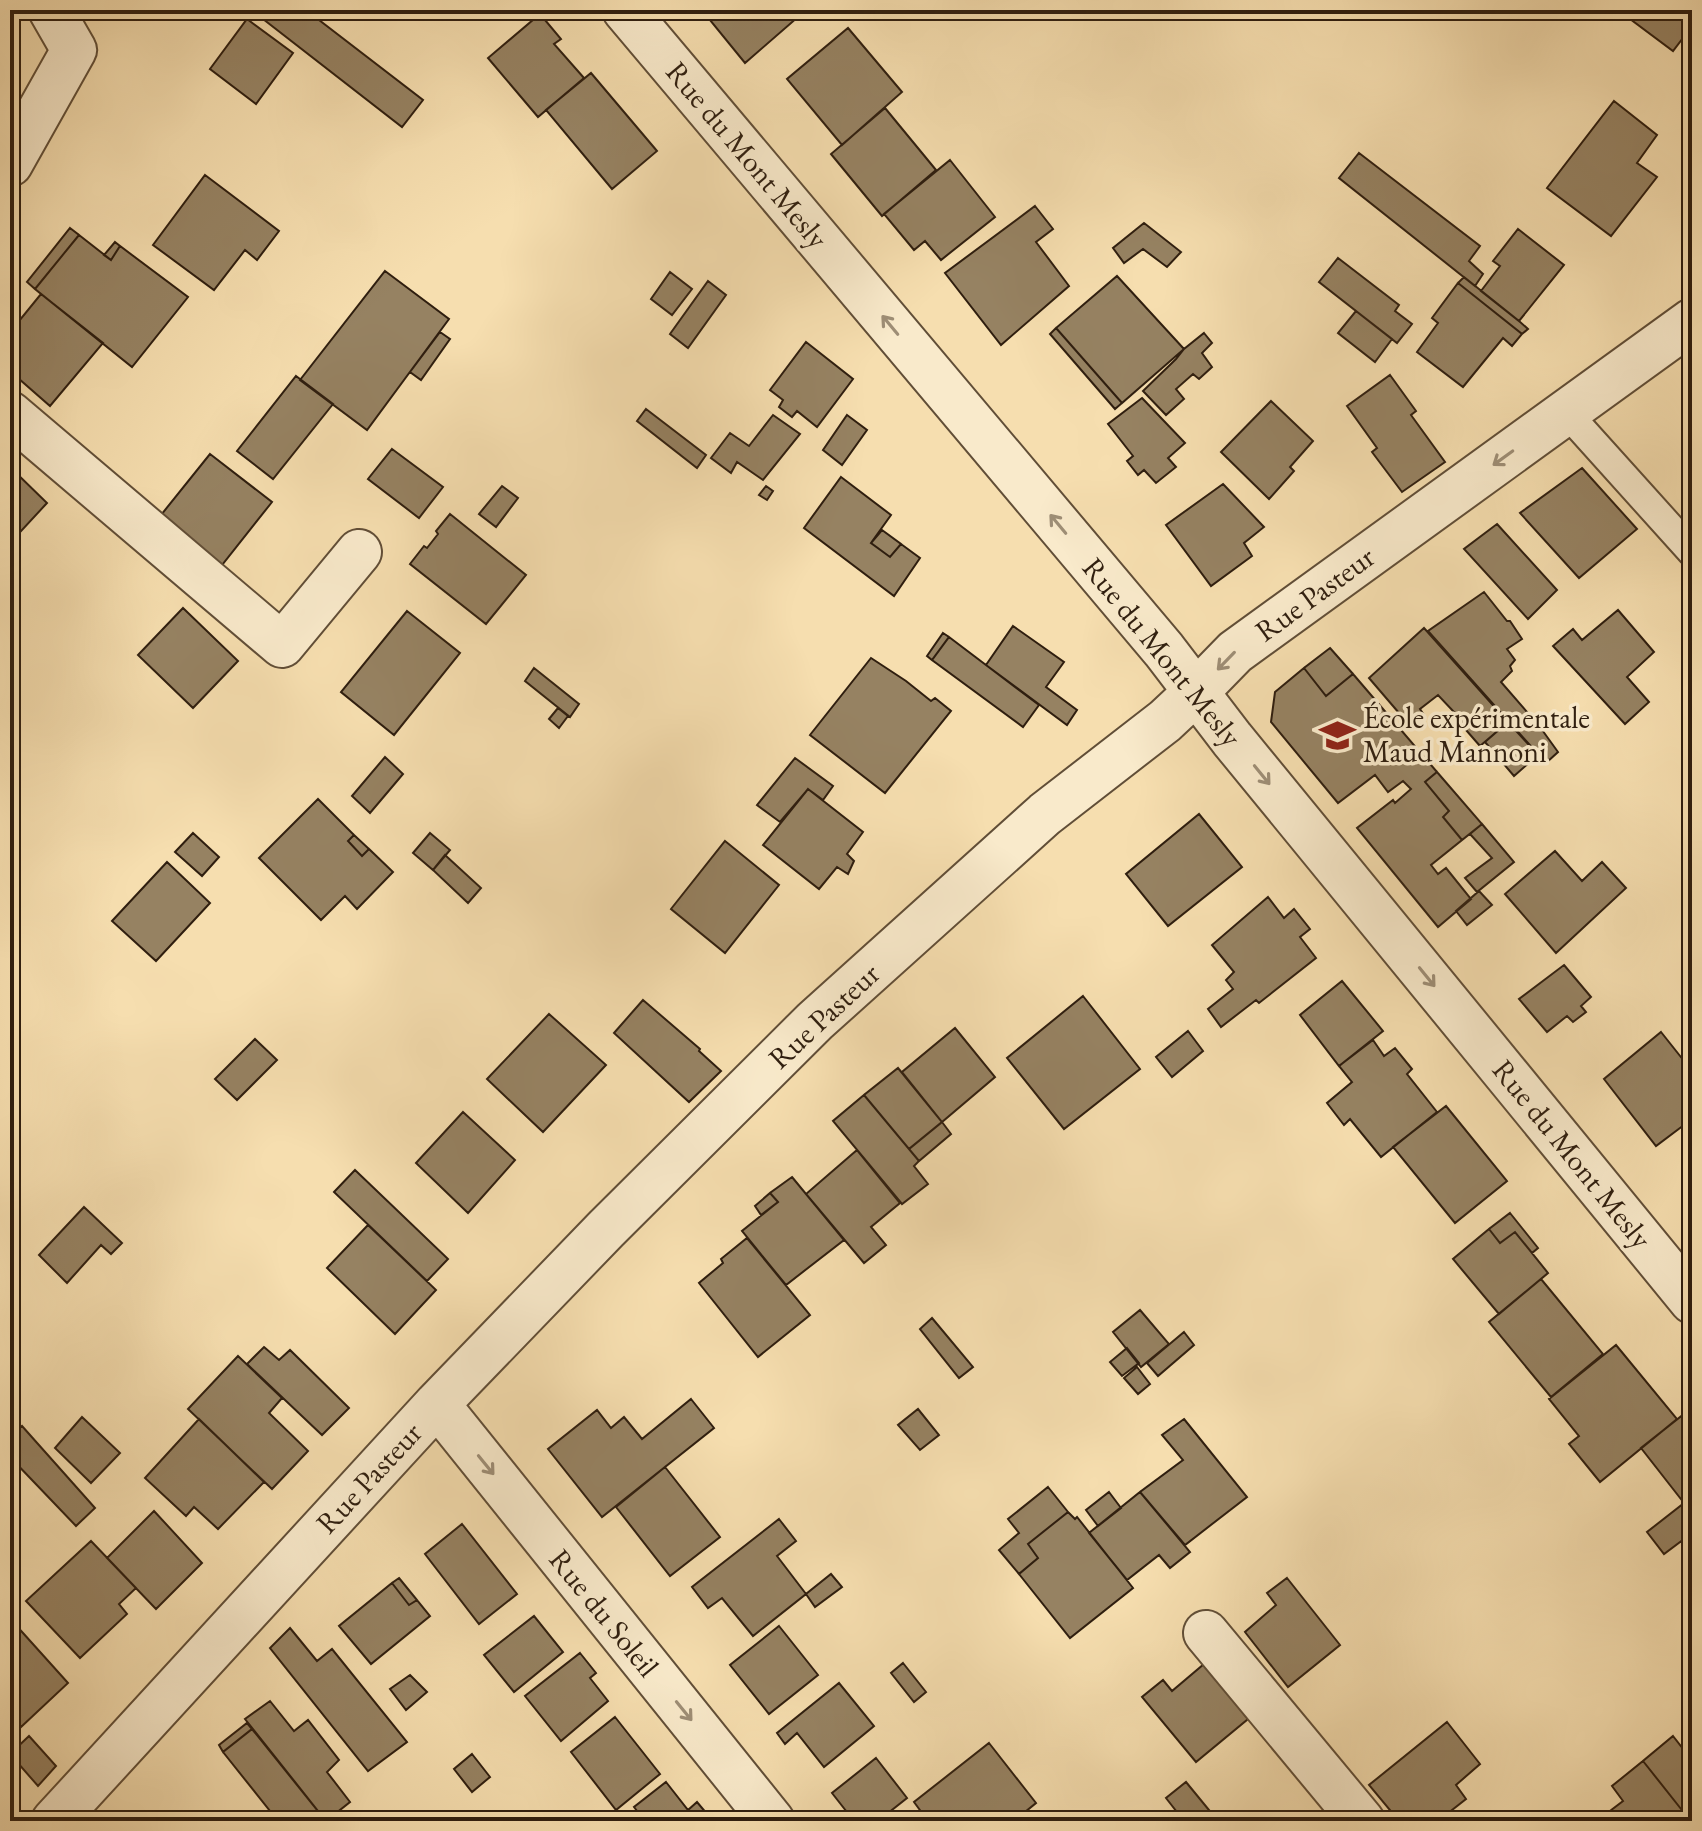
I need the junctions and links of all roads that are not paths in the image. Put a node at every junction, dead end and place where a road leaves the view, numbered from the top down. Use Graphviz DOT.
graph roads {
  1 [pos="51,10"];
  2 [pos="625,10"];
  3 [pos="10,164"];
  4 [pos="1692,321"];
  5 [pos="1566,412"];
  6 [pos="10,414"];
  7 [pos="359,552"];
  8 [pos="1692,552"];
  9 [pos="1196,692"];
  10 [pos="1692,1301"];
  11 [pos="437,1404"];
  12 [pos="1206,1633"];
  13 [pos="54,1821"];
  14 [pos="772,1821"];
  15 [pos="1362,1821"];
  1 -- 3 [label="street"];
  9 -- 2 [label="street, Rue du Mont Mesly, one-way"];
  4 -- 5 [label="street, Rue Pasteur"];
  5 -- 8 [label="lane"];
  5 -- 9 [label="street, Rue Pasteur, one-way"];
  6 -- 7 [label="street"];
  9 -- 10 [label="street, Rue du Mont Mesly, one-way"];
  9 -- 11 [label="street, Rue Pasteur"];
  11 -- 13 [label="street, Rue Pasteur"];
  11 -- 14 [label="street, Rue du Soleil, one-way"];
  12 -- 15 [label="street"];
}
